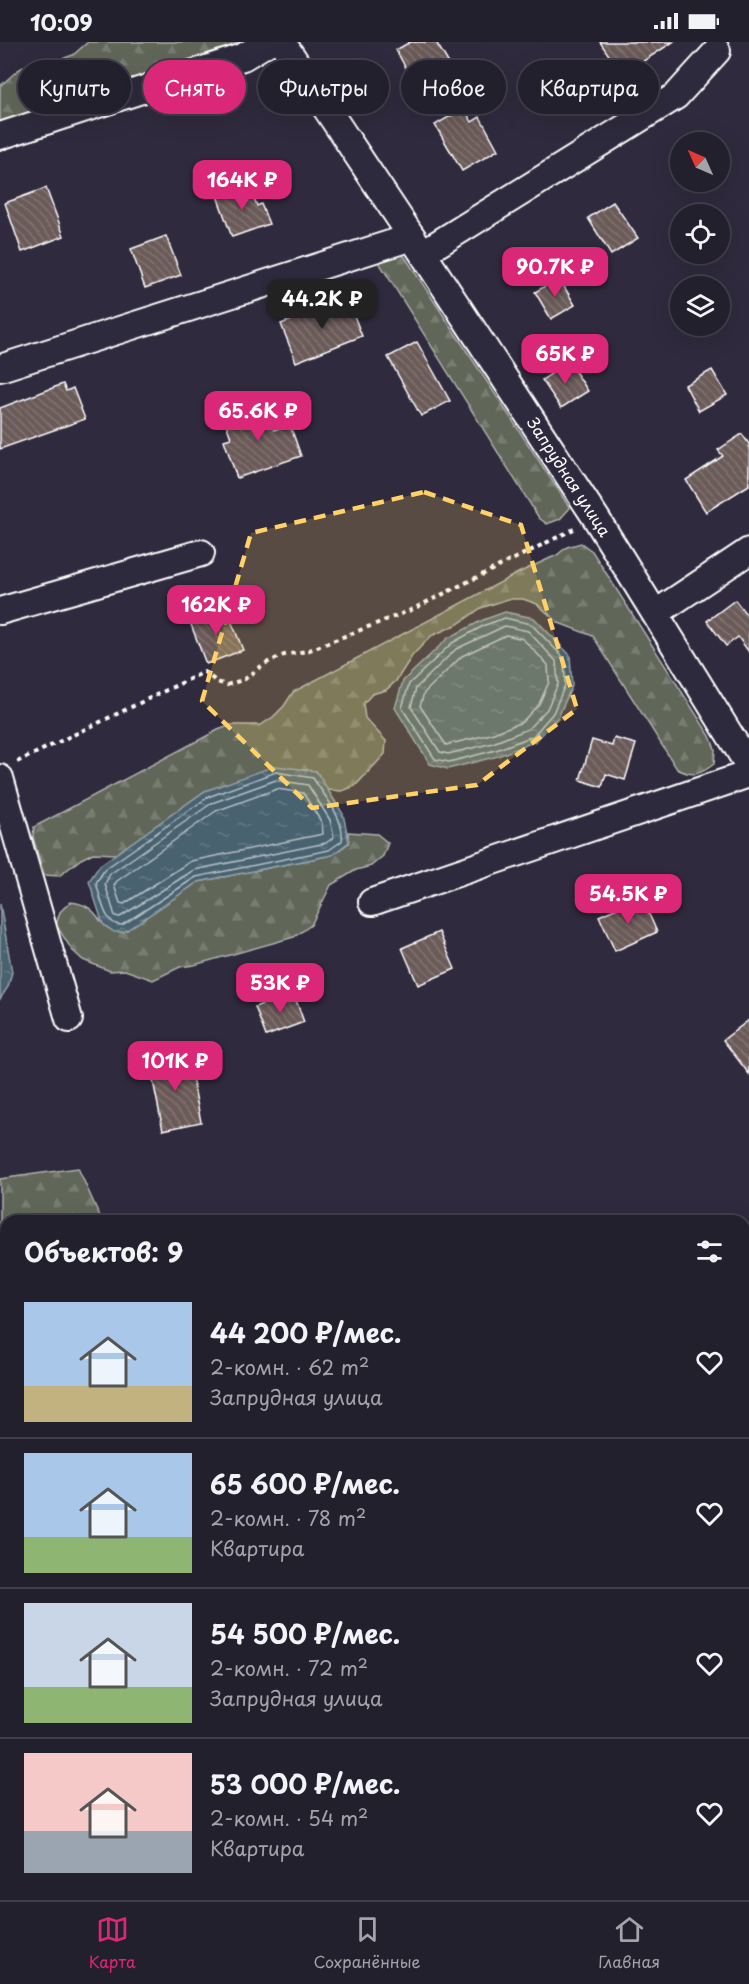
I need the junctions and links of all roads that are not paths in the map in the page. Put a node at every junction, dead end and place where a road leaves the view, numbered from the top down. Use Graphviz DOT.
graph roads {
  1 [pos="268,42"];
  2 [pos="282,42"];
  3 [pos="717,51"];
  4 [pos="0,136"];
  5 [pos="417,245"];
  6 [pos="0,368"];
  7 [pos="749,551"];
  8 [pos="201,553"];
  9 [pos="0,611"];
  10 [pos="656,613"];
  11 [pos="749,766"];
  12 [pos="5,771"];
  13 [pos="749,774"];
  14 [pos="372,902"];
  15 [pos="69,1019"];
  1 -- 4 [label="street"];
  2 -- 5 [label="street, Запрудная улица"];
  3 -- 5 [label="street"];
  5 -- 6 [label="street"];
  5 -- 10 [label="street, Запрудная улица"];
  7 -- 10 [label="street"];
  8 -- 9 [label="street"];
  10 -- 11 [label="street, Запрудная улица"];
  12 -- 15 [label="street"];
  13 -- 14 [label="street"];
}
